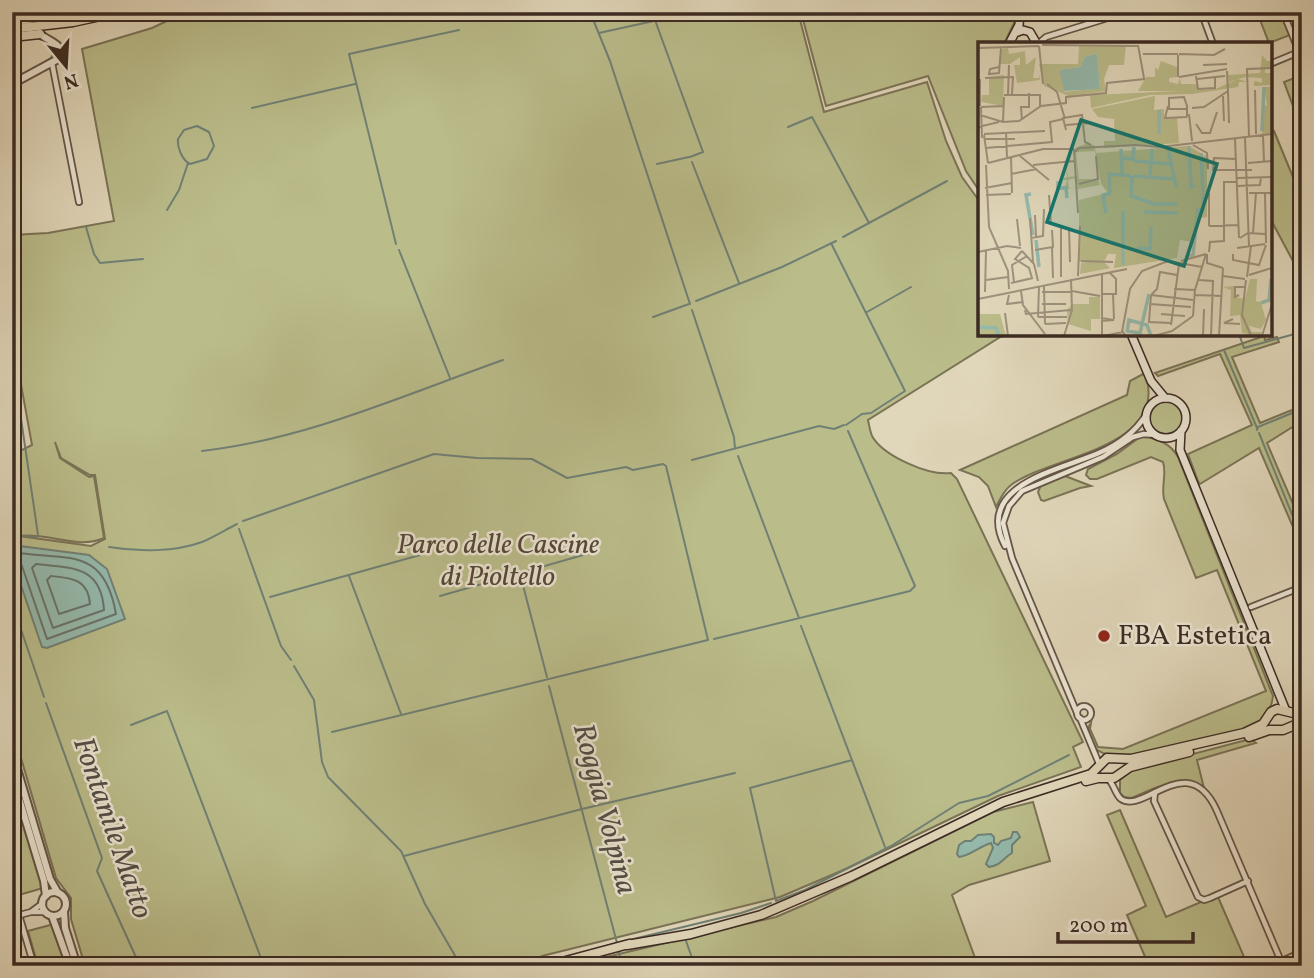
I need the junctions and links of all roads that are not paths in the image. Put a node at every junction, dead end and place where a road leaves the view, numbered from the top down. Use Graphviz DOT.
graph roads {
  1 [pos="58,12"];
  2 [pos="81,12"];
  3 [pos="119,12"];
  4 [pos="1021,12"];
  5 [pos="1127,12"];
  6 [pos="1283,12"];
  7 [pos="1202,13"];
  8 [pos="1107,15"];
  9 [pos="12,20"];
  10 [pos="12,29"];
  11 [pos="1302,30"];
  12 [pos="1014,33"];
  13 [pos="40,34"];
  14 [pos="1292,34"];
  15 [pos="12,37"];
  16 [pos="1035,39"];
  17 [pos="1010,42"];
  18 [pos="1212,42"];
  19 [pos="1299,52"];
  20 [pos="1302,59"];
  21 [pos="55,61"];
  22 [pos="1272,63"];
  23 [pos="12,84"];
  24 [pos="79,202"];
  25 [pos="1133,336"];
  26 [pos="1151,381"];
  27 [pos="1165,398"];
  28 [pos="1151,405"];
  29 [pos="1146,415"];
  30 [pos="1181,431"];
  31 [pos="1156,435"];
  32 [pos="1165,438"];
  33 [pos="1180,450"];
  34 [pos="1012,558"];
  35 [pos="1302,587"];
  36 [pos="1247,606"];
  37 [pos="1274,682"];
  38 [pos="1069,695"];
  39 [pos="1084,705"];
  40 [pos="1287,712"];
  41 [pos="1078,715"];
  42 [pos="1270,715"];
  43 [pos="1302,715"];
  44 [pos="1088,719"];
  45 [pos="1302,722"];
  46 [pos="1288,727"];
  47 [pos="1274,730"];
  48 [pos="1085,735"];
  49 [pos="1092,748"];
  50 [pos="12,751"];
  51 [pos="1112,758"];
  52 [pos="1100,767"];
  53 [pos="1119,774"];
  54 [pos="12,775"];
  55 [pos="1108,778"];
  56 [pos="1116,790"];
  57 [pos="1155,792"];
  58 [pos="992,807"];
  59 [pos="1248,881"];
  60 [pos="58,893"];
  61 [pos="44,900"];
  62 [pos="64,911"];
  63 [pos="31,912"];
  64 [pos="49,914"];
  65 [pos="19,915"];
  66 [pos="12,917"];
  67 [pos="1302,952"];
  68 [pos="1282,963"];
  69 [pos="34,966"];
  70 [pos="70,966"];
  71 [pos="77,966"];
  72 [pos="547,966"];
  73 [pos="1270,966"];
  1 -- 9 [label="main road"];
  2 -- 9 [label="main road"];
  3 -- 10 [label="main road"];
  4 -- 12 [label="main road"];
  4 -- 16 [label="main road"];
  5 -- 8 [label="street"];
  6 -- 14 [label="street"];
  7 -- 18 [label="street"];
  8 -- 16 [label="street"];
  11 -- 14 [label="street"];
  12 -- 16 [label="main road"];
  12 -- 17 [label="main road"];
  13 -- 15 [label="main road"];
  13 -- 21 [label="street"];
  14 -- 19 [label="street"];
  19 -- 20 [label="street"];
  19 -- 22 [label="street"];
  21 -- 23 [label="street"];
  21 -- 24 [label="street"];
  25 -- 26 [label="main road"];
  26 -- 27 [label="main road"];
  26 -- 28 [label="main road"];
  27 -- 28 [label="main road"];
  27 -- 30 [label="main road"];
  28 -- 29 [label="main road"];
  29 -- 31 [label="main road"];
  29 -- 34 [label="street"];
  30 -- 32 [label="main road"];
  30 -- 33 [label="main road"];
  31 -- 32 [label="main road"];
  31 -- 34 [label="street"];
  32 -- 33 [label="main road"];
  33 -- 36 [label="main road"];
  34 -- 38 [label="street"];
  35 -- 36 [label="street"];
  36 -- 37 [label="main road"];
  37 -- 40 [label="main road"];
  37 -- 42 [label="main road"];
  38 -- 39 [label="street"];
  38 -- 41 [label="street"];
  39 -- 41 [label="street"];
  39 -- 44 [label="street"];
  40 -- 42 [label="main road"];
  40 -- 43 [label="main road"];
  40 -- 46 [label="main road"];
  41 -- 44 [label="street"];
  41 -- 48 [label="street"];
  42 -- 47 [label="main road"];
  42 -- 51 [label="main road"];
  44 -- 48 [label="street"];
  45 -- 46 [label="main road"];
  46 -- 47 [label="main road"];
  47 -- 53 [label="main road"];
  48 -- 49 [label="street"];
  49 -- 51 [label="street"];
  49 -- 52 [label="street"];
  50 -- 60 [label="street"];
  51 -- 52 [label="main road"];
  51 -- 53 [label="main road"];
  52 -- 55 [label="main road"];
  52 -- 58 [label="main road"];
  53 -- 55 [label="main road"];
  53 -- 56 [label="street"];
  54 -- 61 [label="street"];
  55 -- 56 [label="street"];
  55 -- 58 [label="main road"];
  56 -- 57 [label="street"];
  57 -- 59 [label="street"];
  57 -- 59 [label="street"];
  58 -- 72 [label="main road"];
  59 -- 68 [label="street"];
  60 -- 61 [label="street"];
  60 -- 62 [label="street"];
  61 -- 63 [label="street"];
  61 -- 64 [label="street"];
  62 -- 64 [label="street"];
  62 -- 71 [label="street"];
  63 -- 64 [label="street"];
  63 -- 65 [label="street"];
  64 -- 70 [label="street"];
  65 -- 66 [label="street"];
  65 -- 69 [label="street"];
  67 -- 68 [label="street"];
  68 -- 73 [label="street"];
}
